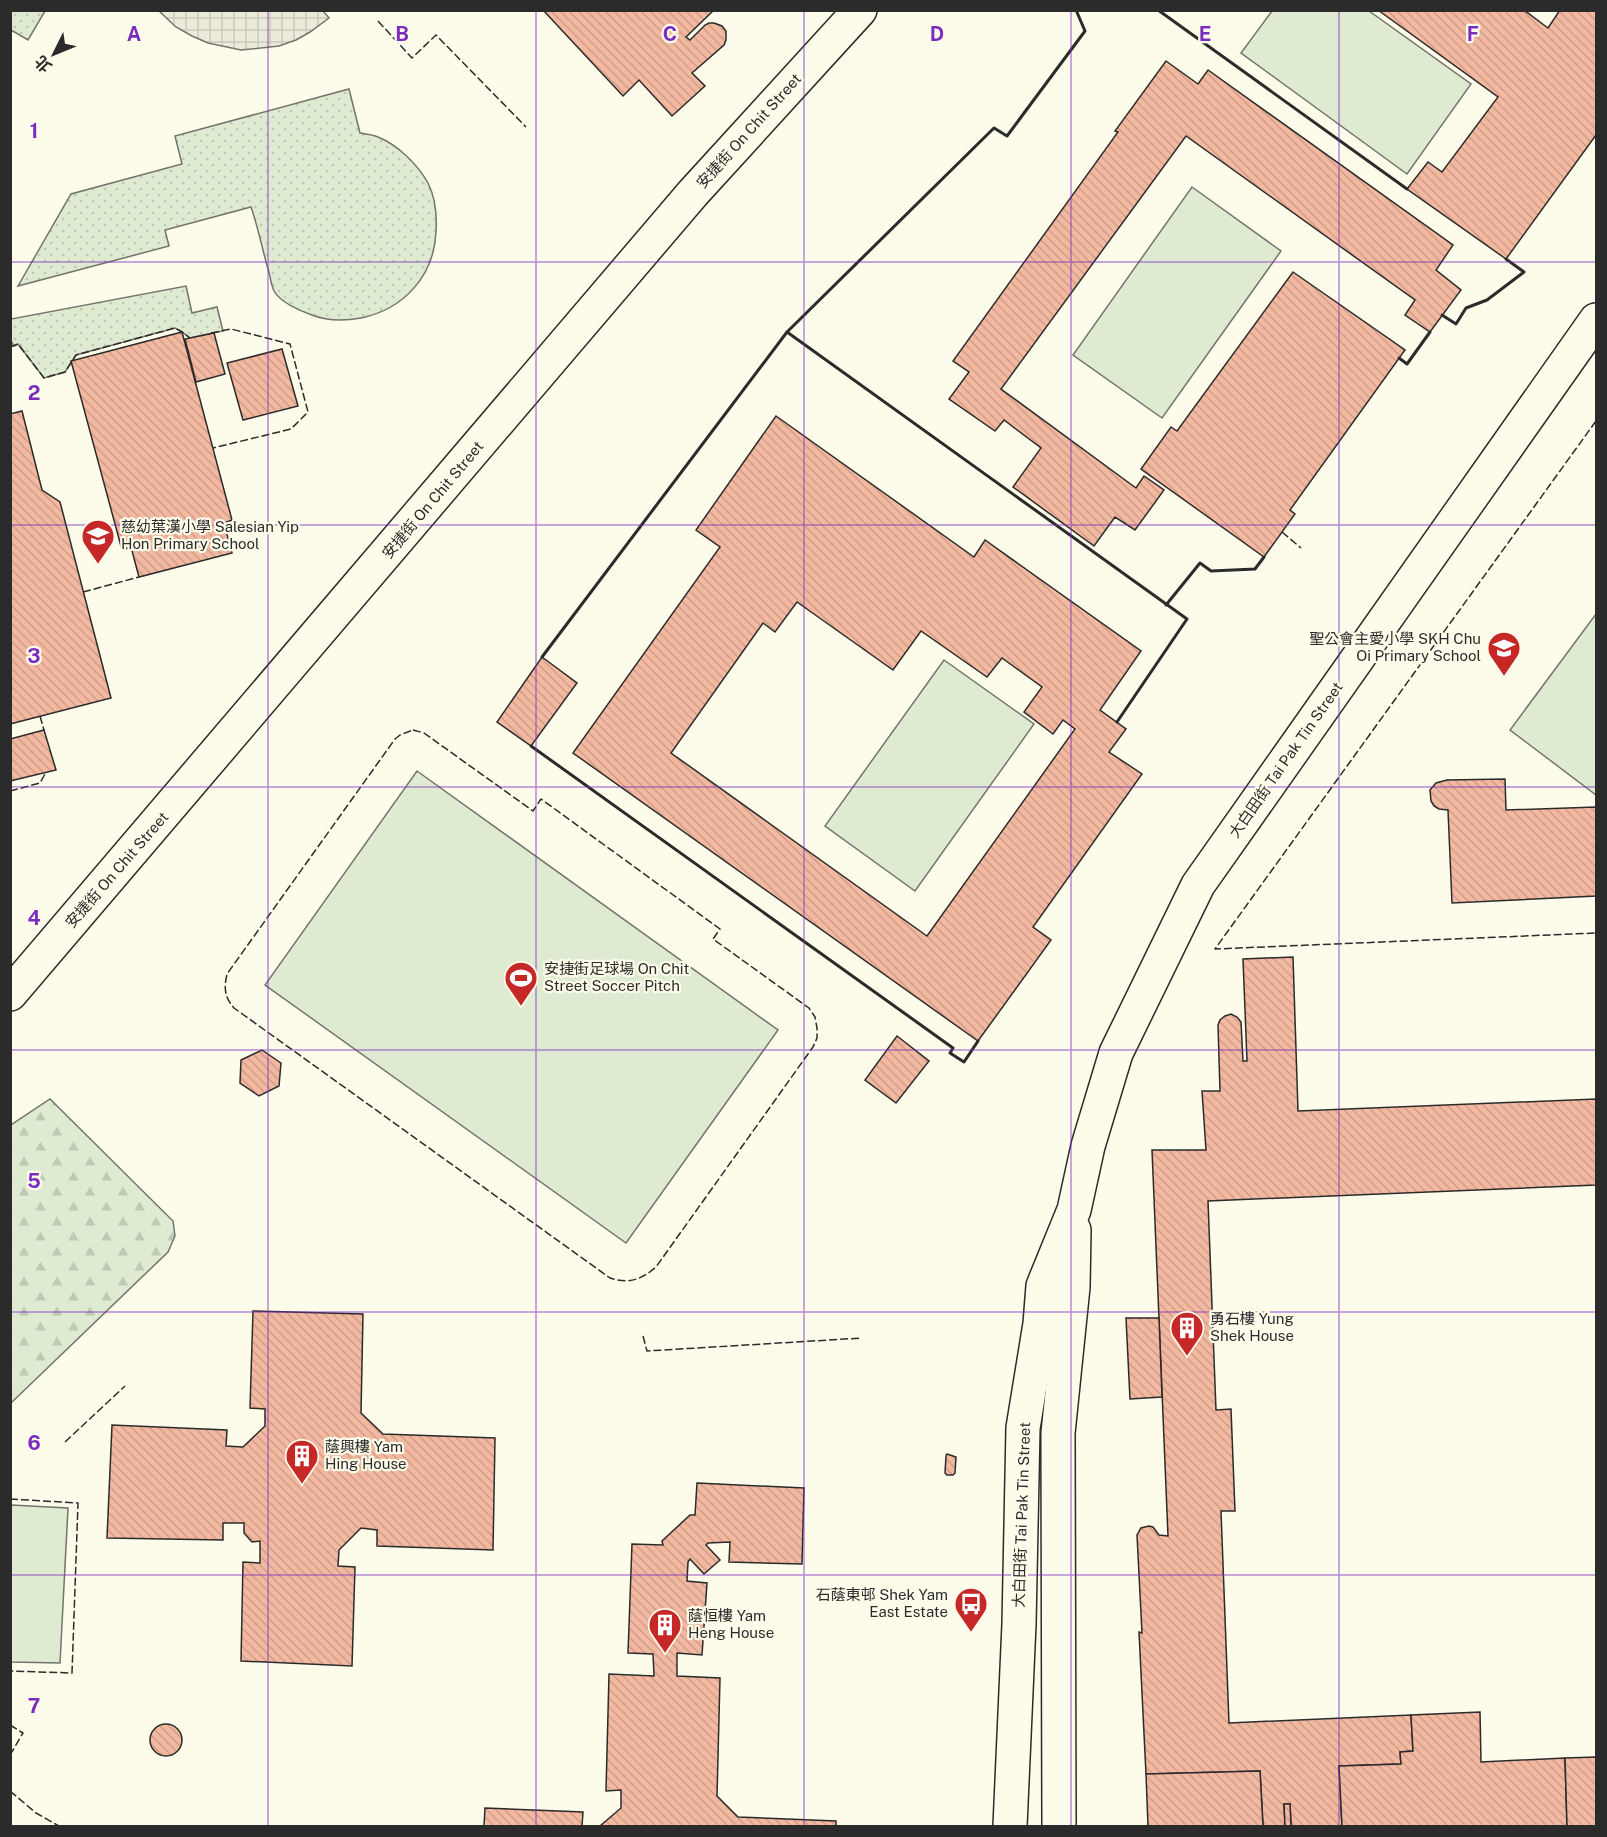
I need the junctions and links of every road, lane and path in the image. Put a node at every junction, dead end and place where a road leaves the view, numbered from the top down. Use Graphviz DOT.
graph roads {
  1 [pos="860,10"];
  2 [pos="1596,320"];
  3 [pos="10,994"];
  4 [pos="1074,1210"];
  5 [pos="1010,1827"];
  6 [pos="1059,1827"];
  1 -- 3 [label="street, 安捷街 On Chit Street"];
  2 -- 4 [label="street, 大白田街 Tai Pak Tin Street"];
  4 -- 5 [label="street, 大白田街 Tai Pak Tin Street"];
  4 -- 6 [label="street, 大白田街 Tai Pak Tin Street"];
}
